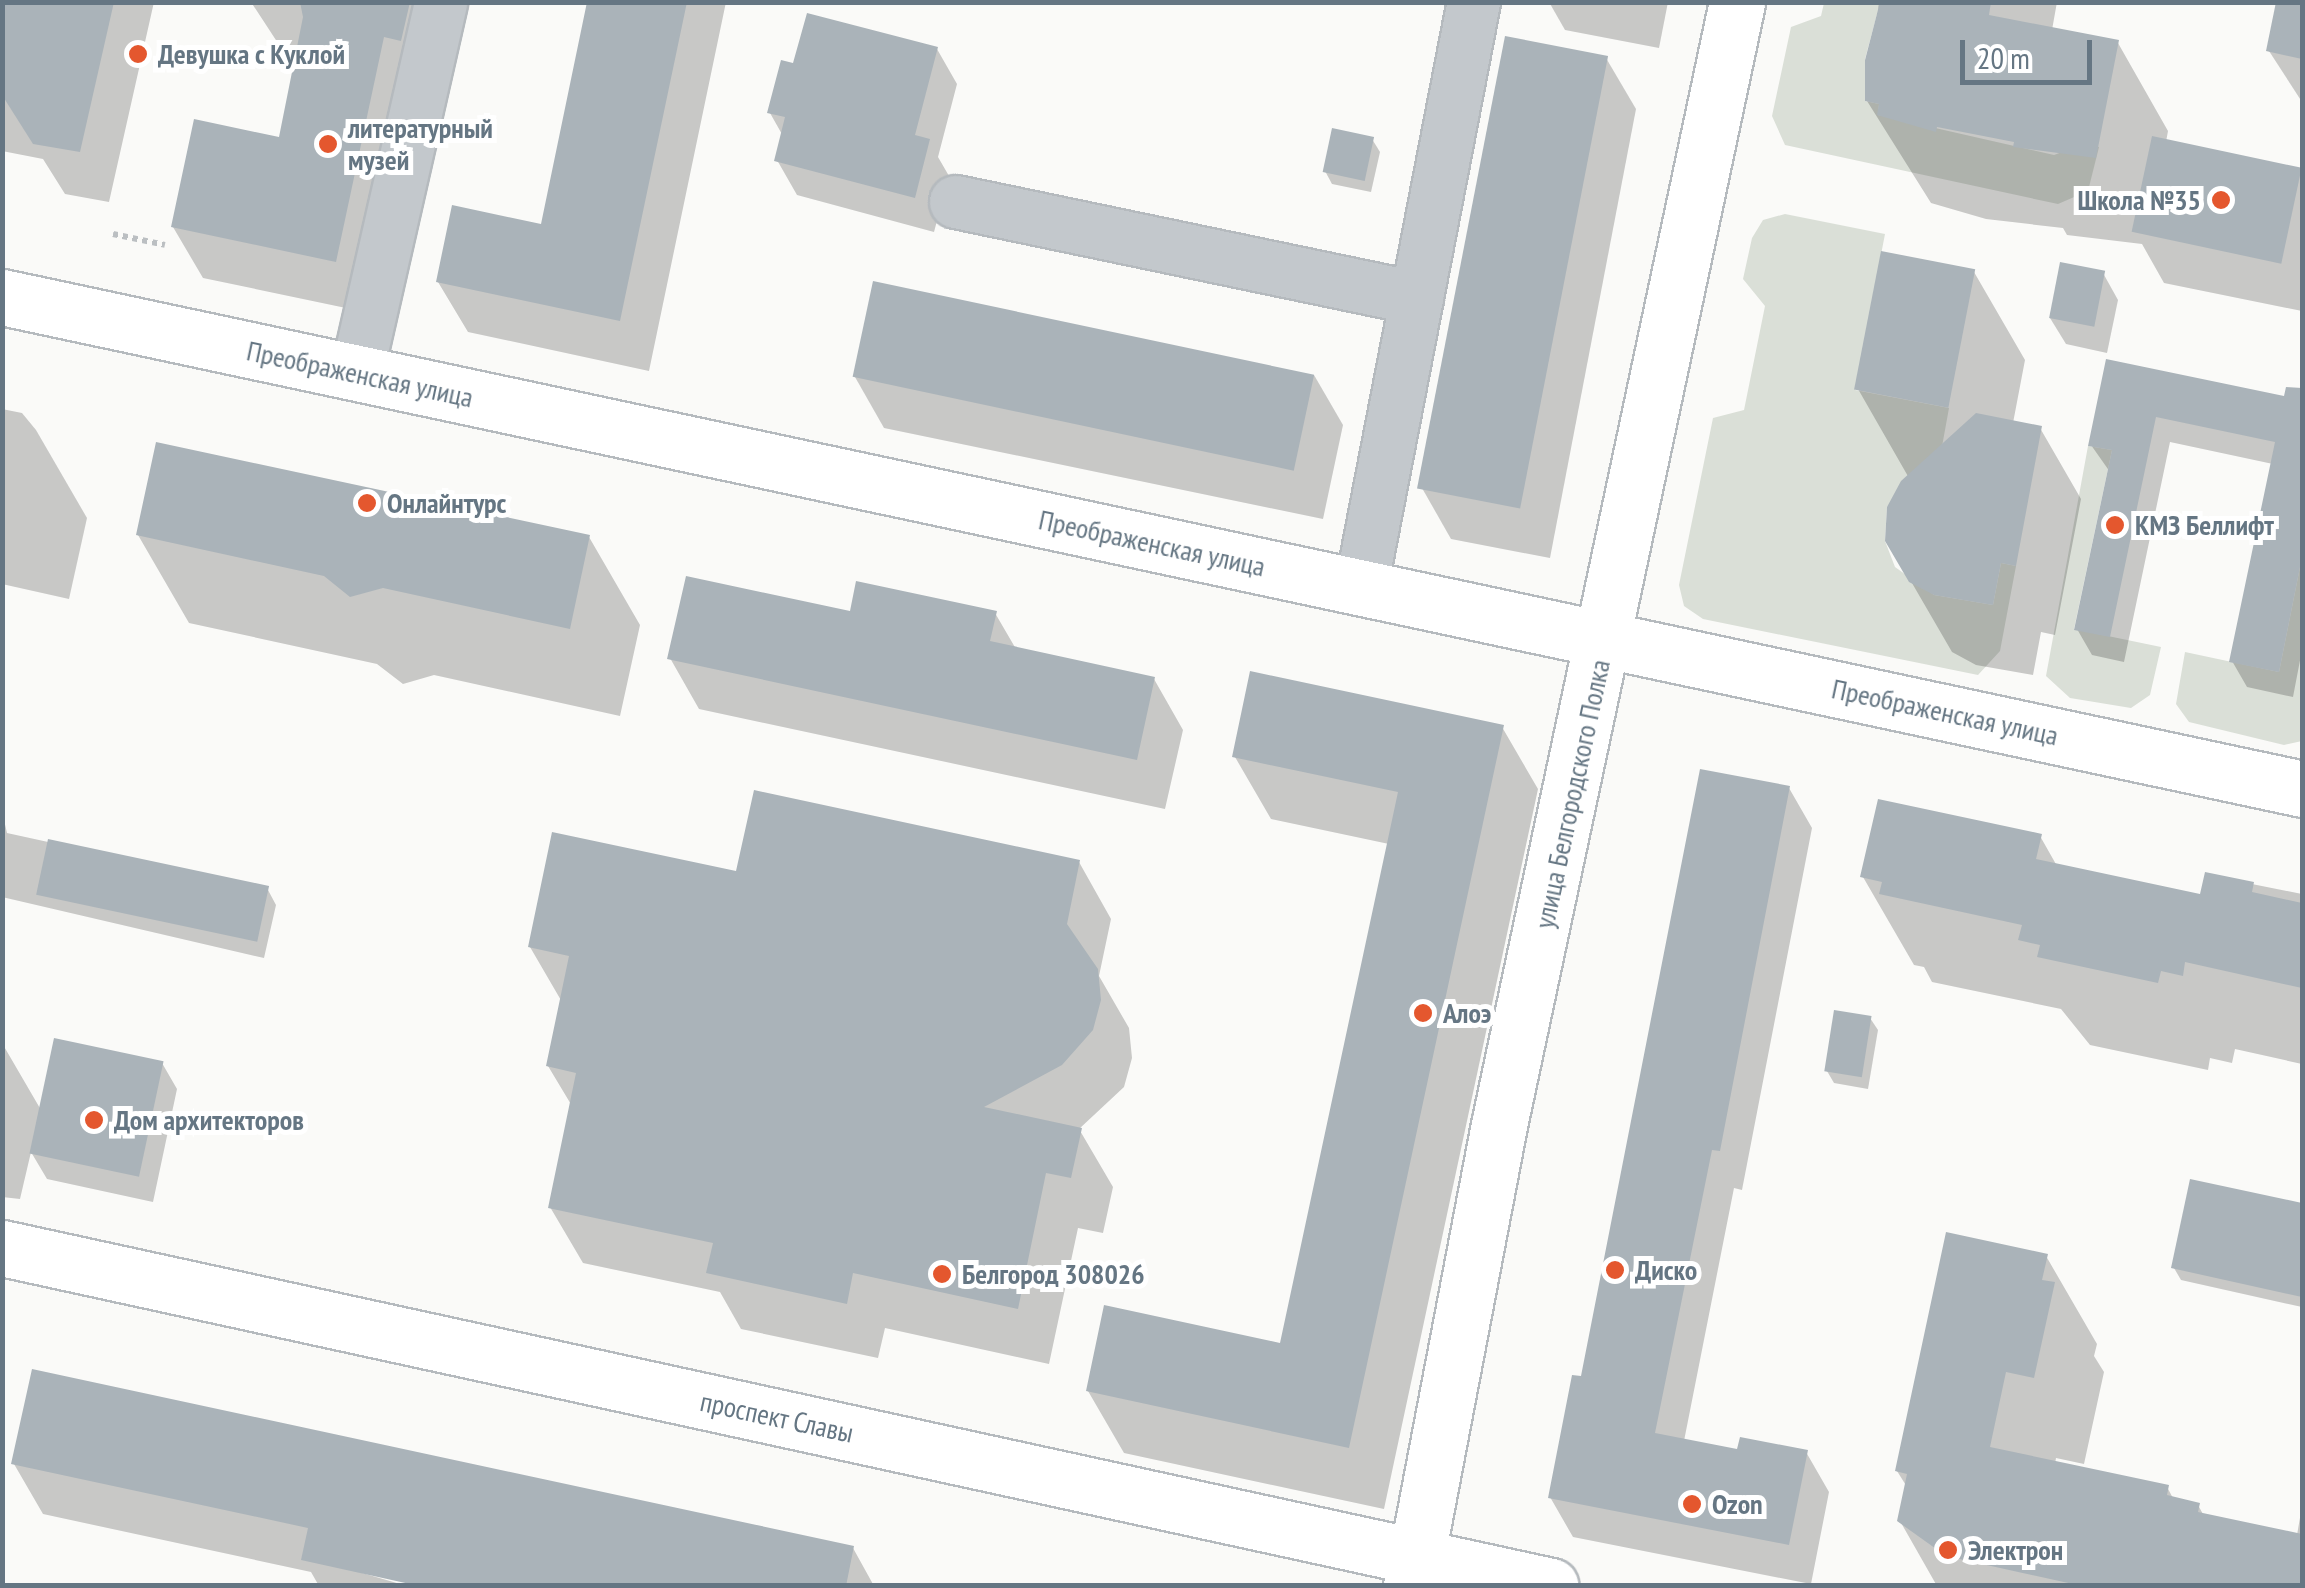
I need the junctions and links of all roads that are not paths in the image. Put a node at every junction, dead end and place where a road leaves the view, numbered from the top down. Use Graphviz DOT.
graph roads {
  1 [pos="441,2"];
  2 [pos="1474,2"];
  3 [pos="1737,2"];
  4 [pos="956,202"];
  5 [pos="2,297"];
  6 [pos="1417,298"];
  7 [pos="357,373"];
  8 [pos="1361,588"];
  9 [pos="1605,640"];
  10 [pos="2302,789"];
  11 [pos="2,1248"];
  12 [pos="1414,1571"];
  13 [pos="1551,1586"];
  1 -- 7 [label="lane"];
  2 -- 6 [label="lane"];
  3 -- 9 [label="main road, улица Белгородского Полка"];
  4 -- 6 [label="lane"];
  5 -- 7 [label="main road, Преображенская улица"];
  6 -- 8 [label="lane"];
  7 -- 8 [label="main road, Преображенская улица"];
  8 -- 9 [label="main road, Преображенская улица"];
  9 -- 10 [label="main road, Преображенская улица"];
  9 -- 12 [label="main road, улица Белгородского Полка"];
  11 -- 12 [label="main road, проспект Славы"];
  12 -- 13 [label="main road, проспект Славы"];
}
